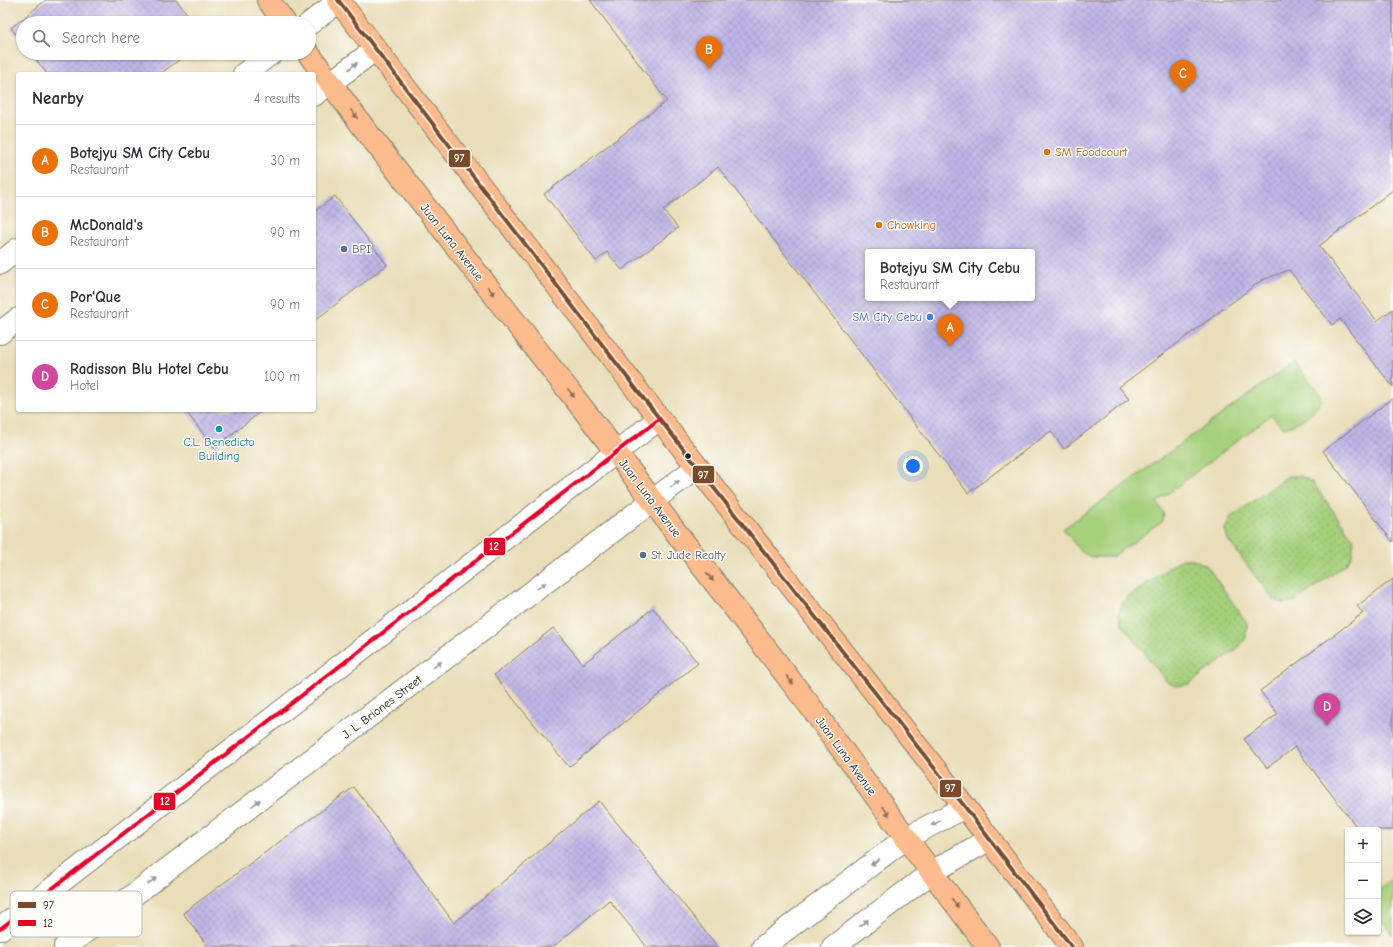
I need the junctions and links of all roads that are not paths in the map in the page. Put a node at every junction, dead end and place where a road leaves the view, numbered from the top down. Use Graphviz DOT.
graph roads {
  1 [pos="268,0"];
  2 [pos="339,0"];
  3 [pos="280,16"];
  4 [pos="316,18"];
  5 [pos="376,49"];
  6 [pos="263,60"];
  7 [pos="311,60"];
  8 [pos="247,72"];
  9 [pos="315,72"];
  10 [pos="316,74"];
  11 [pos="322,89"];
  12 [pos="16,251"];
  13 [pos="0,263"];
  14 [pos="16,321"];
  15 [pos="0,333"];
  16 [pos="659,419"];
  17 [pos="615,452"];
  18 [pos="698,467"];
  19 [pos="652,502"];
  20 [pos="965,807"];
  21 [pos="906,838"];
  22 [pos="990,839"];
  23 [pos="932,872"];
  24 [pos="48,891"];
  25 [pos="139,891"];
  26 [pos="10,920"];
  27 [pos="0,928"];
  28 [pos="78,937"];
  29 [pos="65,947"];
  30 [pos="763,947"];
  31 [pos="833,947"];
  32 [pos="988,947"];
  33 [pos="1072,947"];
  1 -- 3 [label="main road"];
  2 -- 4 [label="street"];
  2 -- 5 [label="main road"];
  11 -- 5 [label="street, one-way"];
  5 -- 16 [label="main road"];
  6 -- 8 [label="street"];
  7 -- 9 [label="main road, Juan Luna Avenue"];
  10 -- 11 [label="main road, Juan Luna Avenue"];
  11 -- 17 [label="main road, Juan Luna Avenue, one-way"];
  12 -- 13 [label="street"];
  14 -- 15 [label="street"];
  16 -- 17 [label="street"];
  16 -- 18 [label="main road"];
  17 -- 19 [label="main road, Juan Luna Avenue"];
  17 -- 24 [label="street"];
  19 -- 18 [label="street, J. L. Briones Street, one-way"];
  18 -- 20 [label="main road"];
  19 -- 21 [label="main road, Juan Luna Avenue, one-way"];
  25 -- 19 [label="street, J. L. Briones Street, one-way"];
  20 -- 21 [label="street, one-way"];
  20 -- 22 [label="main road"];
  21 -- 23 [label="main road, Juan Luna Avenue"];
  21 -- 30 [label="street, one-way"];
  22 -- 23 [label="street"];
  22 -- 33 [label="main road"];
  31 -- 23 [label="street, one-way"];
  23 -- 32 [label="main road, Juan Luna Avenue, one-way"];
  26 -- 27 [label="street"];
  29 -- 28 [label="street, J. L. Briones Street, one-way"];
}
